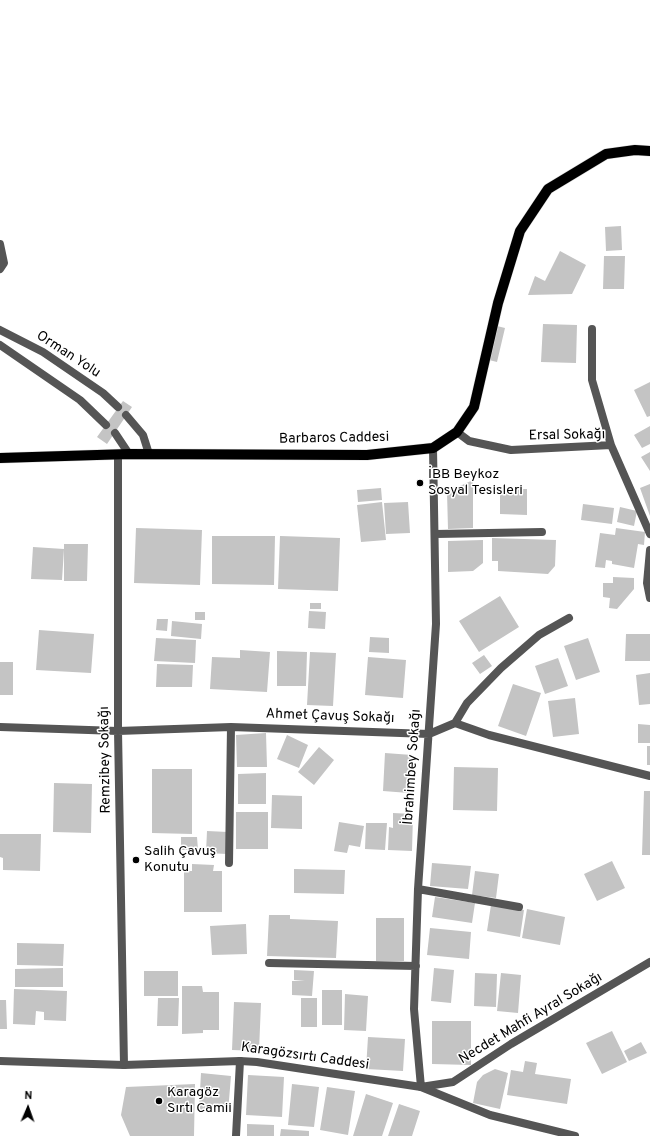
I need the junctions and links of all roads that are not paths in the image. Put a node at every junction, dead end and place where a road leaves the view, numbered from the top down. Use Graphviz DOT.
graph roads {
  1 [pos="650,151"];
  2 [pos="0,244"];
  3 [pos="0,269"];
  4 [pos="0,330"];
  5 [pos="592,330"];
  6 [pos="0,345"];
  7 [pos="118,407"];
  8 [pos="126,415"];
  9 [pos="106,425"];
  10 [pos="457,432"];
  11 [pos="115,433"];
  12 [pos="611,445"];
  13 [pos="434,448"];
  14 [pos="129,454"];
  15 [pos="150,454"];
  16 [pos="118,455"];
  17 [pos="0,458"];
  18 [pos="542,532"];
  19 [pos="436,534"];
  20 [pos="650,534"];
  21 [pos="650,550"];
  22 [pos="650,598"];
  23 [pos="569,618"];
  24 [pos="455,723"];
  25 [pos="0,727"];
  26 [pos="231,727"];
  27 [pos="118,731"];
  28 [pos="429,734"];
  29 [pos="650,776"];
  30 [pos="230,864"];
  31 [pos="418,889"];
  32 [pos="519,907"];
  33 [pos="650,962"];
  34 [pos="269,963"];
  35 [pos="416,966"];
  36 [pos="0,1061"];
  37 [pos="240,1061"];
  38 [pos="124,1065"];
  39 [pos="422,1087"];
  40 [pos="236,1136"];
  41 [pos="575,1136"];
  1 -- 10 [label="main road, Barbaros Caddesi"];
  2 -- 3 [label="street"];
  4 -- 7 [label="street, Orman Yolu"];
  5 -- 12 [label="street"];
  6 -- 9 [label="street"];
  8 -- 15 [label="street"];
  10 -- 12 [label="street, Ersal Sokağı"];
  10 -- 13 [label="main road, Barbaros Caddesi"];
  11 -- 14 [label="street"];
  12 -- 20 [label="street, Ersal Sokağı"];
  13 -- 15 [label="main road, Barbaros Caddesi"];
  13 -- 19 [label="street, İbrahimbey Sokağı"];
  14 -- 15 [label="main road, Barbaros Caddesi"];
  14 -- 16 [label="main road, Barbaros Caddesi"];
  16 -- 17 [label="main road, Barbaros Caddesi"];
  16 -- 27 [label="street, Remzibey Sokağı"];
  18 -- 19 [label="street"];
  19 -- 28 [label="street, İbrahimbey Sokağı"];
  21 -- 22 [label="street"];
  23 -- 24 [label="street"];
  24 -- 28 [label="street, Ahmet Çavuş Sokağı"];
  24 -- 29 [label="street"];
  25 -- 27 [label="street, Ahmet Çavuş Sokağı"];
  26 -- 27 [label="street, Ahmet Çavuş Sokağı"];
  26 -- 28 [label="street, Ahmet Çavuş Sokağı"];
  26 -- 30 [label="street"];
  27 -- 38 [label="street, Remzibey Sokağı"];
  28 -- 31 [label="street, İbrahimbey Sokağı"];
  31 -- 32 [label="street"];
  31 -- 35 [label="street, İbrahimbey Sokağı"];
  33 -- 39 [label="street, Necdet Mahfi Ayral Sokağı"];
  34 -- 35 [label="street"];
  35 -- 39 [label="street, İbrahimbey Sokağı"];
  36 -- 38 [label="street, Karagözsırtı Caddesi"];
  37 -- 38 [label="street, Karagözsırtı Caddesi"];
  37 -- 39 [label="street, Karagözsırtı Caddesi"];
  37 -- 40 [label="street"];
  39 -- 41 [label="street, Karagözsırtı Caddesi"];
}
